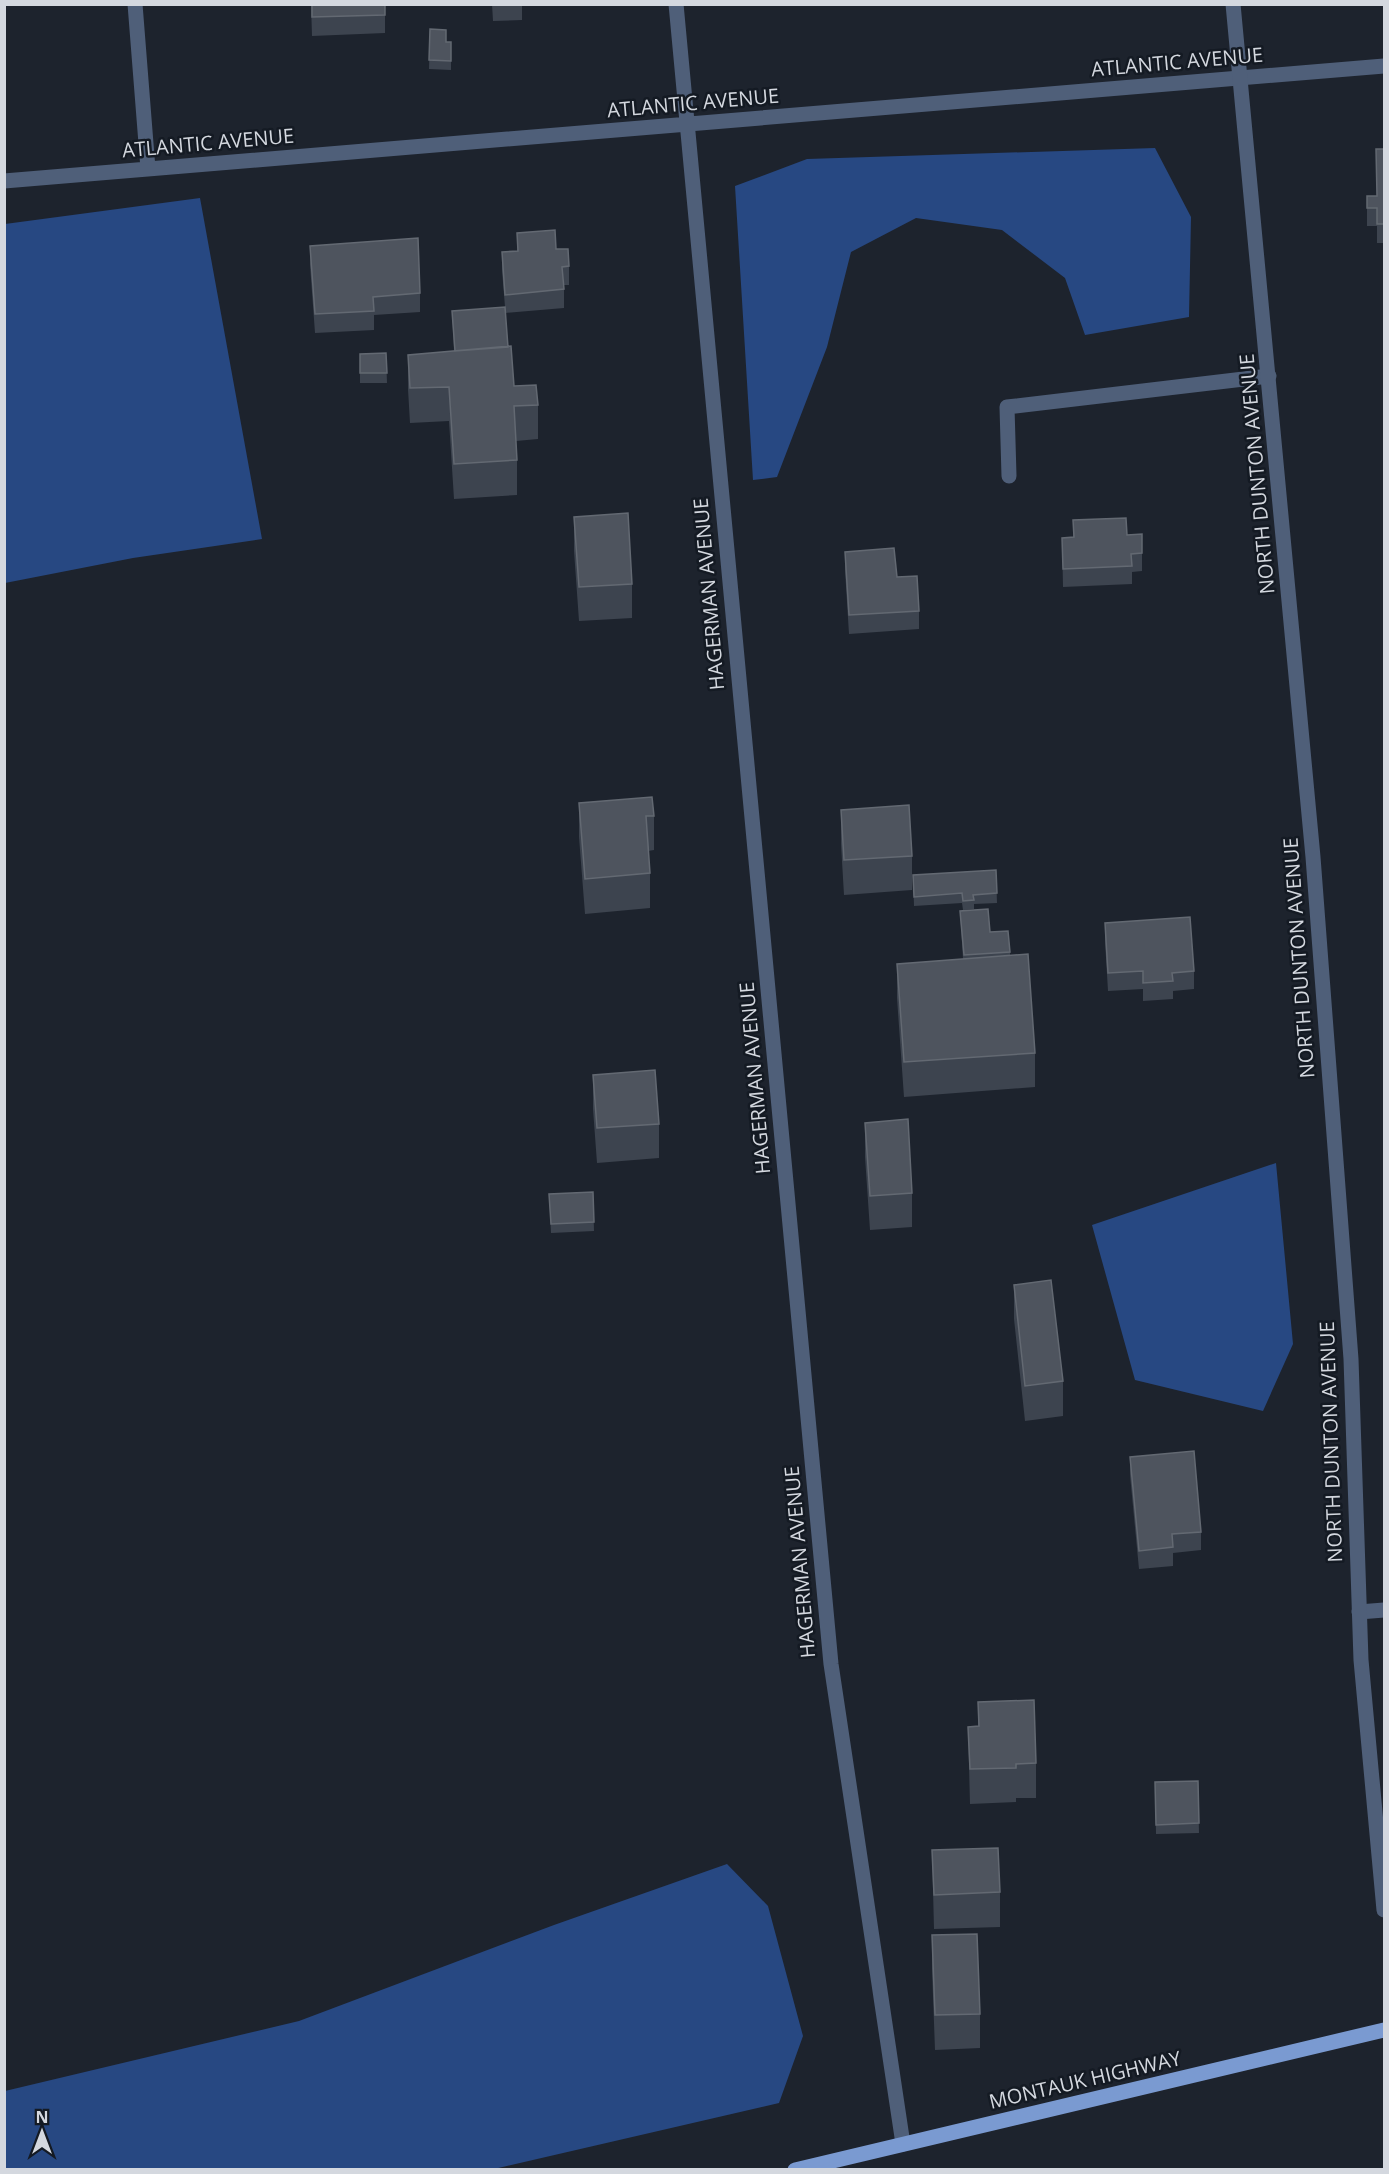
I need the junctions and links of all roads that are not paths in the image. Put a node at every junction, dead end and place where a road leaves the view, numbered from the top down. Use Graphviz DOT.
graph roads {
  1 [pos="135,4"];
  2 [pos="676,4"];
  3 [pos="1233,4"];
  4 [pos="1384,66"];
  5 [pos="1239,78"];
  6 [pos="686,125"];
  7 [pos="148,169"];
  8 [pos="4,181"];
  9 [pos="1269,376"];
  10 [pos="1009,476"];
  11 [pos="1384,1610"];
  12 [pos="1359,1612"];
  13 [pos="1384,1910"];
  14 [pos="1384,2030"];
  15 [pos="903,2144"];
  16 [pos="795,2169"];
  1 -- 7 [label="street"];
  2 -- 6 [label="street, HAGERMAN AVENUE"];
  3 -- 5 [label="street, NORTH DUNTON AVENUE"];
  4 -- 5 [label="street, ATLANTIC AVENUE"];
  5 -- 6 [label="street, ATLANTIC AVENUE"];
  5 -- 9 [label="street, NORTH DUNTON AVENUE"];
  6 -- 7 [label="street, ATLANTIC AVENUE"];
  6 -- 15 [label="street, HAGERMAN AVENUE"];
  7 -- 8 [label="street, ATLANTIC AVENUE"];
  9 -- 10 [label="street"];
  9 -- 12 [label="street, NORTH DUNTON AVENUE"];
  11 -- 12 [label="street"];
  12 -- 13 [label="street, NORTH DUNTON AVENUE"];
  14 -- 15 [label="main road, MONTAUK HIGHWAY"];
  15 -- 16 [label="main road, MONTAUK HIGHWAY"];
}
